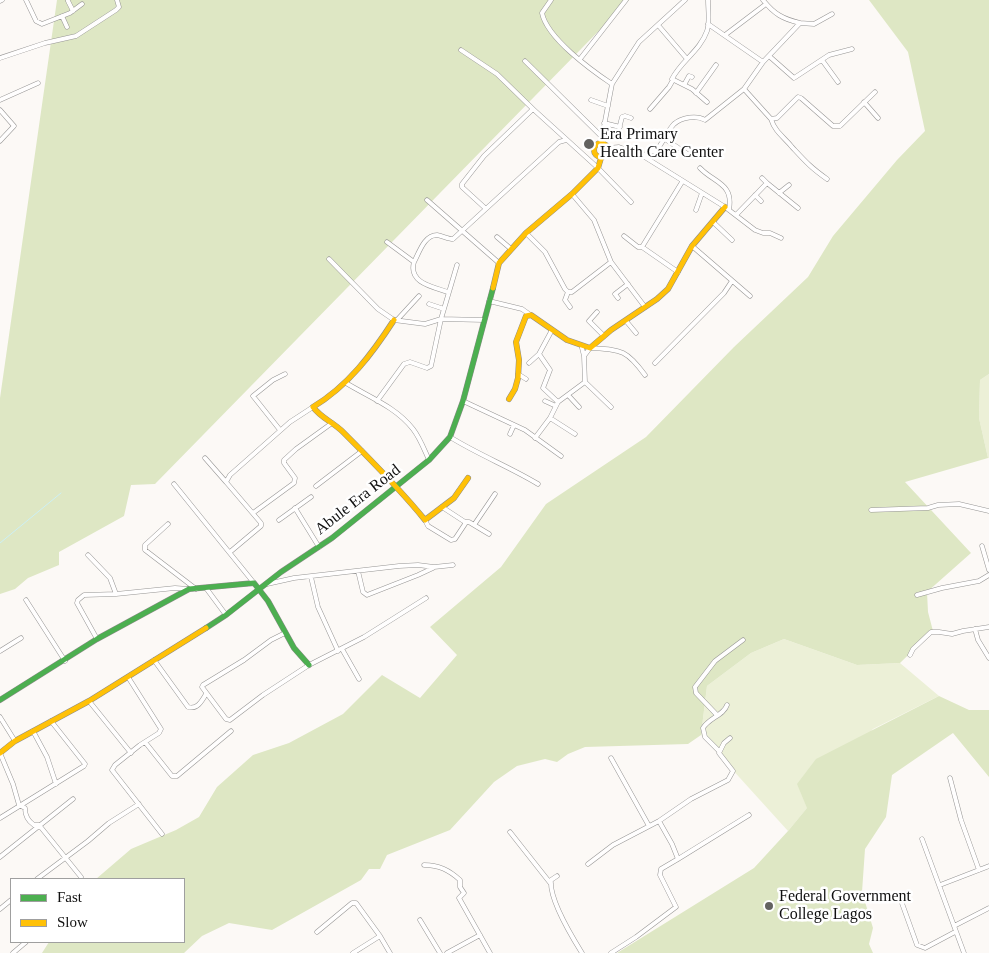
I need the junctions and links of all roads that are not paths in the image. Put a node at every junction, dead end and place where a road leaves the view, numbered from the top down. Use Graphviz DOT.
graph roads {
  1 [pos="26,0"];
  2 [pos="117,0"];
  3 [pos="551,0"];
  4 [pos="626,0"];
  5 [pos="685,0"];
  6 [pos="708,0"];
  7 [pos="68,1"];
  8 [pos="764,2"];
  9 [pos="82,4"];
  10 [pos="73,11"];
  11 [pos="832,14"];
  12 [pos="62,16"];
  13 [pos="800,23"];
  14 [pos="708,24"];
  15 [pos="658,25"];
  16 [pos="67,27"];
  17 [pos="725,35"];
  18 [pos="852,49"];
  19 [pos="461,50"];
  20 [pos="769,56"];
  21 [pos="0,57"];
  22 [pos="580,59"];
  23 [pos="687,59"];
  24 [pos="525,60"];
  25 [pos="822,60"];
  26 [pos="763,62"];
  27 [pos="716,65"];
  28 [pos="692,77"];
  29 [pos="672,80"];
  30 [pos="838,82"];
  31 [pos="38,83"];
  32 [pos="612,84"];
  33 [pos="684,85"];
  34 [pos="744,89"];
  35 [pos="875,92"];
  36 [pos="696,93"];
  37 [pos="0,100"];
  38 [pos="591,100"];
  39 [pos="707,102"];
  40 [pos="864,102"];
  41 [pos="608,106"];
  42 [pos="533,109"];
  43 [pos="650,109"];
  44 [pos="0,110"];
  45 [pos="631,118"];
  46 [pos="878,118"];
  47 [pos="771,119"];
  48 [pos="604,123"];
  49 [pos="620,127"];
  50 [pos="559,134"];
  51 [pos="602,137"];
  52 [pos="617,137"];
  53 [pos="665,139"];
  54 [pos="566,140"];
  55 [pos="0,141"];
  56 [pos="559,142"];
  57 [pos="603,144"];
  58 [pos="608,148"];
  59 [pos="689,155"];
  60 [pos="643,156"];
  61 [pos="601,158"];
  62 [pos="598,168"];
  63 [pos="700,168"];
  64 [pos="762,178"];
  65 [pos="827,179"];
  66 [pos="682,182"];
  67 [pos="767,183"];
  68 [pos="789,185"];
  69 [pos="702,193"];
  70 [pos="779,193"];
  71 [pos="572,194"];
  72 [pos="755,195"];
  73 [pos="427,200"];
  74 [pos="631,202"];
  75 [pos="761,202"];
  76 [pos="485,208"];
  77 [pos="727,208"];
  78 [pos="798,208"];
  79 [pos="696,210"];
  80 [pos="736,215"];
  81 [pos="713,222"];
  82 [pos="462,230"];
  83 [pos="526,233"];
  84 [pos="624,236"];
  85 [pos="497,237"];
  86 [pos="781,238"];
  87 [pos="732,240"];
  88 [pos="387,242"];
  89 [pos="692,246"];
  90 [pos="642,247"];
  91 [pos="511,249"];
  92 [pos="329,260"];
  93 [pos="414,262"];
  94 [pos="611,262"];
  95 [pos="499,263"];
  96 [pos="457,265"];
  97 [pos="678,272"];
  98 [pos="732,281"];
  99 [pos="628,284"];
  100 [pos="448,292"];
  101 [pos="568,292"];
  102 [pos="420,296"];
  103 [pos="750,296"];
  104 [pos="618,298"];
  105 [pos="489,302"];
  106 [pos="429,304"];
  107 [pos="570,307"];
  108 [pos="645,308"];
  109 [pos="444,309"];
  110 [pos="597,312"];
  111 [pos="529,314"];
  112 [pos="441,319"];
  113 [pos="395,320"];
  114 [pos="484,320"];
  115 [pos="626,320"];
  116 [pos="552,330"];
  117 [pos="636,333"];
  118 [pos="604,336"];
  119 [pos="582,348"];
  120 [pos="590,348"];
  121 [pos="539,354"];
  122 [pos="584,356"];
  123 [pos="529,363"];
  124 [pos="654,363"];
  125 [pos="285,374"];
  126 [pos="518,374"];
  127 [pos="645,375"];
  128 [pos="526,379"];
  129 [pos="585,382"];
  130 [pos="346,383"];
  131 [pos="568,395"];
  132 [pos="509,399"];
  133 [pos="377,401"];
  134 [pos="464,401"];
  135 [pos="545,401"];
  136 [pos="557,404"];
  137 [pos="313,407"];
  138 [pos="579,407"];
  139 [pos="611,407"];
  140 [pos="550,418"];
  141 [pos="332,423"];
  142 [pos="514,425"];
  143 [pos="280,430"];
  144 [pos="510,434"];
  145 [pos="575,434"];
  146 [pos="450,438"];
  147 [pos="535,438"];
  148 [pos="362,451"];
  149 [pos="561,456"];
  150 [pos="205,458"];
  151 [pos="429,460"];
  152 [pos="468,478"];
  153 [pos="226,482"];
  154 [pos="174,484"];
  155 [pos="538,484"];
  156 [pos="316,486"];
  157 [pos="396,486"];
  158 [pos="495,494"];
  159 [pos="311,497"];
  160 [pos="442,507"];
  161 [pos="295,508"];
  162 [pos="872,510"];
  163 [pos="989,511"];
  164 [pos="252,513"];
  165 [pos="279,520"];
  166 [pos="426,520"];
  167 [pos="465,522"];
  168 [pos="168,524"];
  169 [pos="474,525"];
  170 [pos="489,534"];
  171 [pos="982,546"];
  172 [pos="319,547"];
  173 [pos="230,552"];
  174 [pos="88,555"];
  175 [pos="453,565"];
  176 [pos="434,567"];
  177 [pos="989,570"];
  178 [pos="358,572"];
  179 [pos="989,575"];
  180 [pos="310,577"];
  181 [pos="254,583"];
  182 [pos="264,584"];
  183 [pos="206,588"];
  184 [pos="189,589"];
  185 [pos="196,589"];
  186 [pos="259,589"];
  187 [pos="116,594"];
  188 [pos="917,595"];
  189 [pos="426,598"];
  190 [pos="26,600"];
  191 [pos="226,615"];
  192 [pos="989,627"];
  193 [pos="975,629"];
  194 [pos="285,632"];
  195 [pos="21,638"];
  196 [pos="97,639"];
  197 [pos="743,640"];
  198 [pos="340,650"];
  199 [pos="0,651"];
  200 [pos="910,655"];
  201 [pos="989,658"];
  202 [pos="154,660"];
  203 [pos="65,661"];
  204 [pos="309,665"];
  205 [pos="128,677"];
  206 [pos="359,679"];
  207 [pos="206,694"];
  208 [pos="0,700"];
  209 [pos="89,701"];
  210 [pos="727,704"];
  211 [pos="718,715"];
  212 [pos="0,717"];
  213 [pos="51,721"];
  214 [pos="33,731"];
  215 [pos="231,731"];
  216 [pos="730,738"];
  217 [pos="15,741"];
  218 [pos="145,742"];
  219 [pos="719,751"];
  220 [pos="0,753"];
  221 [pos="131,753"];
  222 [pos="611,758"];
  223 [pos="950,778"];
  224 [pos="56,784"];
  225 [pos="73,798"];
  226 [pos="139,804"];
  227 [pos="19,805"];
  228 [pos="749,815"];
  229 [pos="0,818"];
  230 [pos="659,821"];
  231 [pos="39,825"];
  232 [pos="650,826"];
  233 [pos="510,832"];
  234 [pos="162,834"];
  235 [pos="922,839"];
  236 [pos="0,857"];
  237 [pos="65,857"];
  238 [pos="678,859"];
  239 [pos="588,864"];
  240 [pos="424,865"];
  241 [pos="989,866"];
  242 [pos="979,870"];
  243 [pos="557,876"];
  244 [pos="81,877"];
  245 [pos="38,878"];
  246 [pos="551,884"];
  247 [pos="940,885"];
  248 [pos="899,895"];
  249 [pos="10,901"];
  250 [pos="989,908"];
  251 [pos="0,909"];
  252 [pos="420,920"];
  253 [pos="954,926"];
  254 [pos="317,932"];
  255 [pos="955,932"];
  256 [pos="480,935"];
  257 [pos="380,936"];
  258 [pos="25,943"];
  259 [pos="13,953"];
  260 [pos="353,953"];
  261 [pos="390,953"];
  262 [pos="440,953"];
  263 [pos="446,953"];
  264 [pos="490,953"];
  265 [pos="582,953"];
  266 [pos="611,953"];
  267 [pos="964,953"];
  1 -- 12 [label="street"];
  2 -- 21 [label="street"];
  3 -- 22 [label="street"];
  4 -- 22 [label="street"];
  5 -- 15 [label="street, Abule Era Road"];
  6 -- 14 [label="street"];
  7 -- 10 [label="street"];
  8 -- 13 [label="street"];
  8 -- 17 [label="street"];
  9 -- 10 [label="street"];
  10 -- 12 [label="street"];
  11 -- 13 [label="street"];
  12 -- 16 [label="street"];
  13 -- 20 [label="street"];
  14 -- 17 [label="street"];
  14 -- 23 [label="street"];
  15 -- 23 [label="street"];
  15 -- 32 [label="street, Abule Era Road"];
  17 -- 26 [label="street"];
  18 -- 25 [label="street"];
  19 -- 42 [label="street"];
  20 -- 25 [label="street"];
  20 -- 26 [label="street"];
  22 -- 32 [label="street"];
  23 -- 29 [label="street"];
  24 -- 51 [label="street"];
  25 -- 30 [label="street"];
  26 -- 34 [label="street"];
  27 -- 36 [label="street"];
  28 -- 33 [label="street"];
  29 -- 33 [label="street"];
  29 -- 43 [label="street"];
  31 -- 37 [label="street"];
  32 -- 41 [label="street, Abule Era Road"];
  33 -- 36 [label="street"];
  34 -- 47 [label="street"];
  34 -- 53 [label="street"];
  35 -- 40 [label="street"];
  36 -- 39 [label="street"];
  38 -- 41 [label="street"];
  40 -- 46 [label="street"];
  40 -- 47 [label="street"];
  41 -- 48 [label="street, Abule Era Road"];
  42 -- 50 [label="street"];
  42 -- 76 [label="street"];
  44 -- 55 [label="street"];
  45 -- 49 [label="street"];
  47 -- 65 [label="street"];
  48 -- 49 [label="street"];
  48 -- 51 [label="street, Abule Era Road"];
  49 -- 52 [label="street"];
  50 -- 54 [label="street"];
  50 -- 56 [label="street"];
  51 -- 57 [label="street, Abule Era Road"];
  53 -- 59 [label="street"];
  53 -- 60 [label="street"];
  54 -- 56 [label="street"];
  54 -- 62 [label="street"];
  56 -- 76 [label="street"];
  57 -- 58 [label="street"];
  57 -- 61 [label="street, Abule Era Road"];
  58 -- 60 [label="street"];
  58 -- 61 [label="street, Abule Era Road"];
  60 -- 66 [label="street"];
  61 -- 62 [label="street, Abule Era Road"];
  62 -- 71 [label="street, Abule Era Road"];
  62 -- 74 [label="street"];
  63 -- 77 [label="street"];
  64 -- 67 [label="street"];
  66 -- 69 [label="street"];
  66 -- 90 [label="street"];
  67 -- 70 [label="street"];
  67 -- 72 [label="street"];
  68 -- 70 [label="street"];
  69 -- 77 [label="street"];
  69 -- 79 [label="street"];
  70 -- 78 [label="street"];
  71 -- 83 [label="street, Abule Era Road"];
  71 -- 94 [label="street"];
  72 -- 75 [label="street"];
  72 -- 80 [label="street"];
  73 -- 82 [label="street"];
  76 -- 82 [label="street"];
  77 -- 80 [label="street"];
  77 -- 81 [label="street"];
  80 -- 86 [label="street"];
  81 -- 87 [label="street"];
  81 -- 89 [label="street"];
  82 -- 93 [label="street"];
  82 -- 95 [label="street"];
  83 -- 91 [label="street, Abule Era Road"];
  83 -- 101 [label="street"];
  84 -- 90 [label="street"];
  85 -- 91 [label="street"];
  88 -- 93 [label="street"];
  89 -- 97 [label="street"];
  89 -- 98 [label="street"];
  90 -- 97 [label="street"];
  91 -- 95 [label="street, Abule Era Road"];
  92 -- 113 [label="street"];
  93 -- 100 [label="street"];
  94 -- 99 [label="street"];
  94 -- 101 [label="street"];
  95 -- 105 [label="street, Abule Era Road"];
  96 -- 100 [label="street"];
  97 -- 108 [label="street"];
  98 -- 103 [label="street"];
  98 -- 124 [label="street"];
  99 -- 104 [label="street"];
  99 -- 108 [label="street"];
  100 -- 109 [label="street"];
  101 -- 107 [label="street"];
  102 -- 113 [label="street"];
  105 -- 111 [label="street"];
  105 -- 114 [label="street, Abule Era Road"];
  106 -- 109 [label="street"];
  108 -- 115 [label="street"];
  109 -- 112 [label="street"];
  110 -- 118 [label="street"];
  111 -- 116 [label="street"];
  111 -- 126 [label="street"];
  112 -- 113 [label="street"];
  112 -- 114 [label="street"];
  112 -- 133 [label="street"];
  113 -- 130 [label="street"];
  114 -- 134 [label="street, Abule Era Road"];
  115 -- 117 [label="street"];
  115 -- 118 [label="street"];
  116 -- 119 [label="street"];
  116 -- 121 [label="street"];
  118 -- 120 [label="street"];
  119 -- 120 [label="street"];
  119 -- 122 [label="street"];
  120 -- 122 [label="street"];
  120 -- 127 [label="street"];
  121 -- 123 [label="street"];
  121 -- 136 [label="street"];
  122 -- 129 [label="street"];
  125 -- 143 [label="street"];
  126 -- 128 [label="street"];
  126 -- 132 [label="street"];
  129 -- 131 [label="street"];
  129 -- 139 [label="street"];
  130 -- 133 [label="street"];
  130 -- 137 [label="street"];
  131 -- 136 [label="street"];
  131 -- 138 [label="street"];
  133 -- 151 [label="street"];
  134 -- 142 [label="street"];
  134 -- 146 [label="street, Abule Era Road"];
  135 -- 136 [label="street"];
  136 -- 140 [label="street"];
  137 -- 141 [label="street"];
  137 -- 143 [label="street"];
  140 -- 145 [label="street"];
  140 -- 147 [label="street"];
  141 -- 148 [label="street"];
  141 -- 164 [label="street"];
  142 -- 144 [label="street"];
  142 -- 147 [label="street"];
  143 -- 153 [label="street"];
  146 -- 151 [label="street, Abule Era Road"];
  146 -- 155 [label="street"];
  147 -- 149 [label="street"];
  148 -- 156 [label="street"];
  148 -- 157 [label="street"];
  150 -- 153 [label="street"];
  151 -- 157 [label="street, Abule Era Road"];
  152 -- 160 [label="street"];
  153 -- 164 [label="street"];
  154 -- 173 [label="street"];
  157 -- 166 [label="street"];
  157 -- 172 [label="street, Abule Era Road"];
  158 -- 169 [label="street"];
  159 -- 161 [label="street"];
  160 -- 166 [label="street"];
  160 -- 167 [label="street"];
  161 -- 165 [label="street"];
  161 -- 172 [label="street"];
  162 -- 163 [label="street"];
  164 -- 173 [label="street"];
  166 -- 167 [label="street"];
  167 -- 169 [label="street"];
  168 -- 185 [label="street"];
  169 -- 170 [label="street"];
  171 -- 177 [label="street"];
  172 -- 182 [label="street, Abule Era Road"];
  173 -- 181 [label="street"];
  174 -- 187 [label="street"];
  175 -- 176 [label="street"];
  176 -- 178 [label="street"];
  176 -- 178 [label="street"];
  178 -- 180 [label="street"];
  179 -- 188 [label="street"];
  180 -- 182 [label="street"];
  180 -- 198 [label="street"];
  181 -- 183 [label="street"];
  181 -- 186 [label="street"];
  182 -- 186 [label="street, Abule Era Road"];
  183 -- 185 [label="street"];
  183 -- 191 [label="street"];
  184 -- 185 [label="street"];
  184 -- 187 [label="street"];
  184 -- 196 [label="street"];
  186 -- 191 [label="street, Abule Era Road"];
  186 -- 194 [label="street"];
  187 -- 196 [label="street"];
  189 -- 198 [label="street"];
  190 -- 203 [label="street"];
  191 -- 202 [label="street, Abule Era Road"];
  192 -- 193 [label="street"];
  193 -- 200 [label="street"];
  193 -- 201 [label="street"];
  194 -- 204 [label="street"];
  194 -- 207 [label="street"];
  195 -- 199 [label="street"];
  196 -- 203 [label="street"];
  197 -- 211 [label="street"];
  198 -- 204 [label="street"];
  198 -- 206 [label="street"];
  202 -- 205 [label="street, Abule Era Road"];
  202 -- 207 [label="street"];
  203 -- 208 [label="street"];
  204 -- 207 [label="street"];
  205 -- 209 [label="street, Abule Era Road"];
  205 -- 218 [label="street"];
  209 -- 213 [label="street, Abule Era Road"];
  209 -- 221 [label="street"];
  210 -- 211 [label="street"];
  211 -- 219 [label="street"];
  212 -- 217 [label="street"];
  213 -- 214 [label="street, Abule Era Road"];
  213 -- 224 [label="street"];
  214 -- 217 [label="street, Abule Era Road"];
  214 -- 224 [label="street"];
  215 -- 218 [label="street"];
  216 -- 219 [label="street"];
  217 -- 220 [label="street, Abule Era Road"];
  218 -- 221 [label="street"];
  219 -- 230 [label="street"];
  220 -- 227 [label="street"];
  221 -- 226 [label="street"];
  222 -- 232 [label="street"];
  223 -- 242 [label="street"];
  224 -- 227 [label="street"];
  225 -- 231 [label="street"];
  226 -- 234 [label="street"];
  226 -- 237 [label="street"];
  227 -- 229 [label="street"];
  227 -- 231 [label="street"];
  228 -- 238 [label="street"];
  230 -- 232 [label="street"];
  230 -- 238 [label="street"];
  231 -- 236 [label="street"];
  231 -- 237 [label="street"];
  232 -- 239 [label="street"];
  233 -- 246 [label="street"];
  235 -- 247 [label="street"];
  237 -- 244 [label="street"];
  237 -- 245 [label="street"];
  238 -- 266 [label="street"];
  240 -- 256 [label="street"];
  241 -- 242 [label="street"];
  242 -- 247 [label="street"];
  243 -- 246 [label="street"];
  246 -- 265 [label="street"];
  247 -- 253 [label="street"];
  248 -- 255 [label="street"];
  249 -- 251 [label="street"];
  250 -- 253 [label="street"];
  252 -- 262 [label="street"];
  253 -- 255 [label="street"];
  254 -- 257 [label="street"];
  255 -- 267 [label="street"];
  256 -- 263 [label="street"];
  256 -- 264 [label="street"];
  257 -- 260 [label="street"];
  257 -- 261 [label="street"];
  258 -- 259 [label="street"];
}
